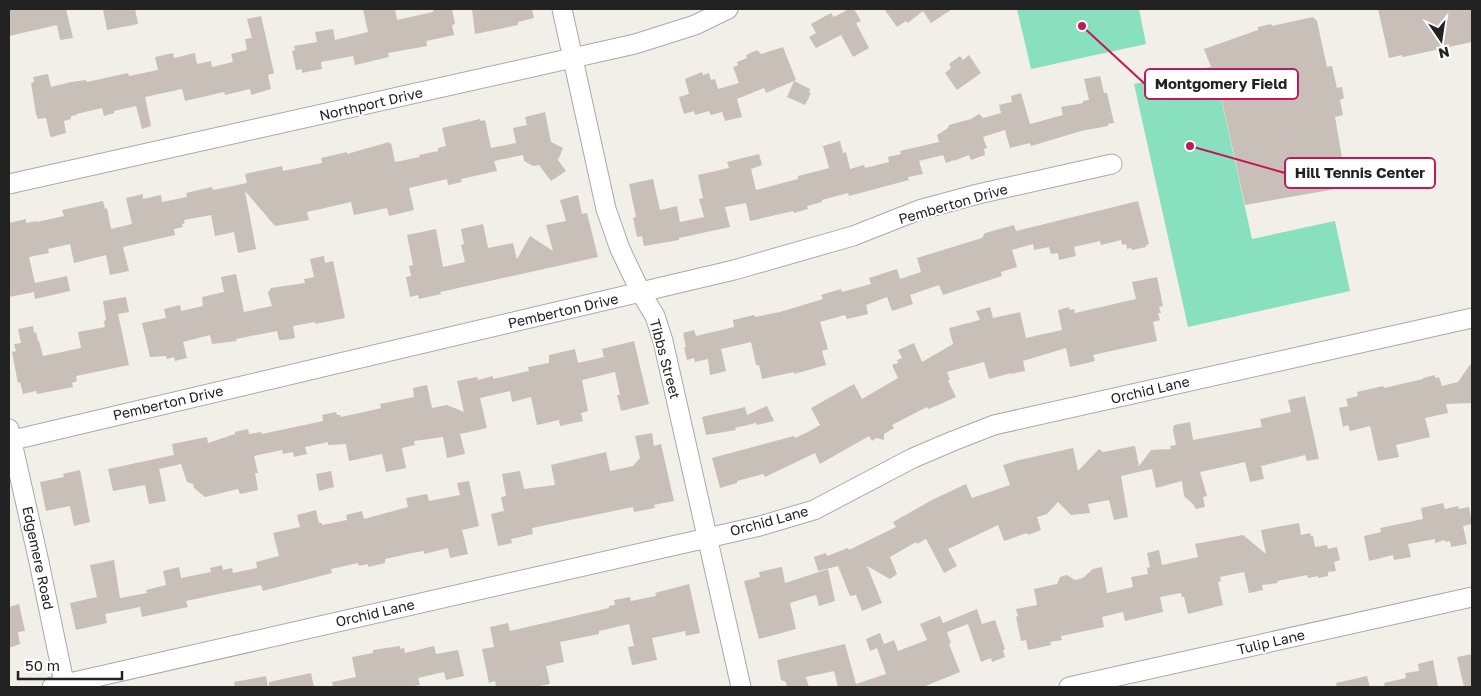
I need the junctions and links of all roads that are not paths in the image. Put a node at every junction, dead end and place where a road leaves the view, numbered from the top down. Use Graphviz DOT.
graph roads {
  1 [pos="562,9"];
  2 [pos="728,9"];
  3 [pos="573,59"];
  4 [pos="1112,164"];
  5 [pos="9,184"];
  6 [pos="641,293"];
  7 [pos="1472,318"];
  8 [pos="10,437"];
  9 [pos="706,537"];
  10 [pos="1472,597"];
  11 [pos="61,686"];
  12 [pos="741,687"];
  13 [pos="1069,687"];
  1 -- 3 [label="street, Tibbs Street"];
  2 -- 3 [label="street, Northport Drive"];
  3 -- 5 [label="street, Northport Drive"];
  3 -- 6 [label="street, Tibbs Street"];
  4 -- 6 [label="street, Pemberton Drive"];
  6 -- 8 [label="street, Pemberton Drive"];
  6 -- 9 [label="street, Tibbs Street"];
  7 -- 9 [label="street, Orchid Lane"];
  8 -- 11 [label="street, Edgemere Road"];
  9 -- 11 [label="street, Orchid Lane"];
  9 -- 12 [label="street, Tibbs Street"];
  10 -- 13 [label="street, Tulip Lane"];
}
